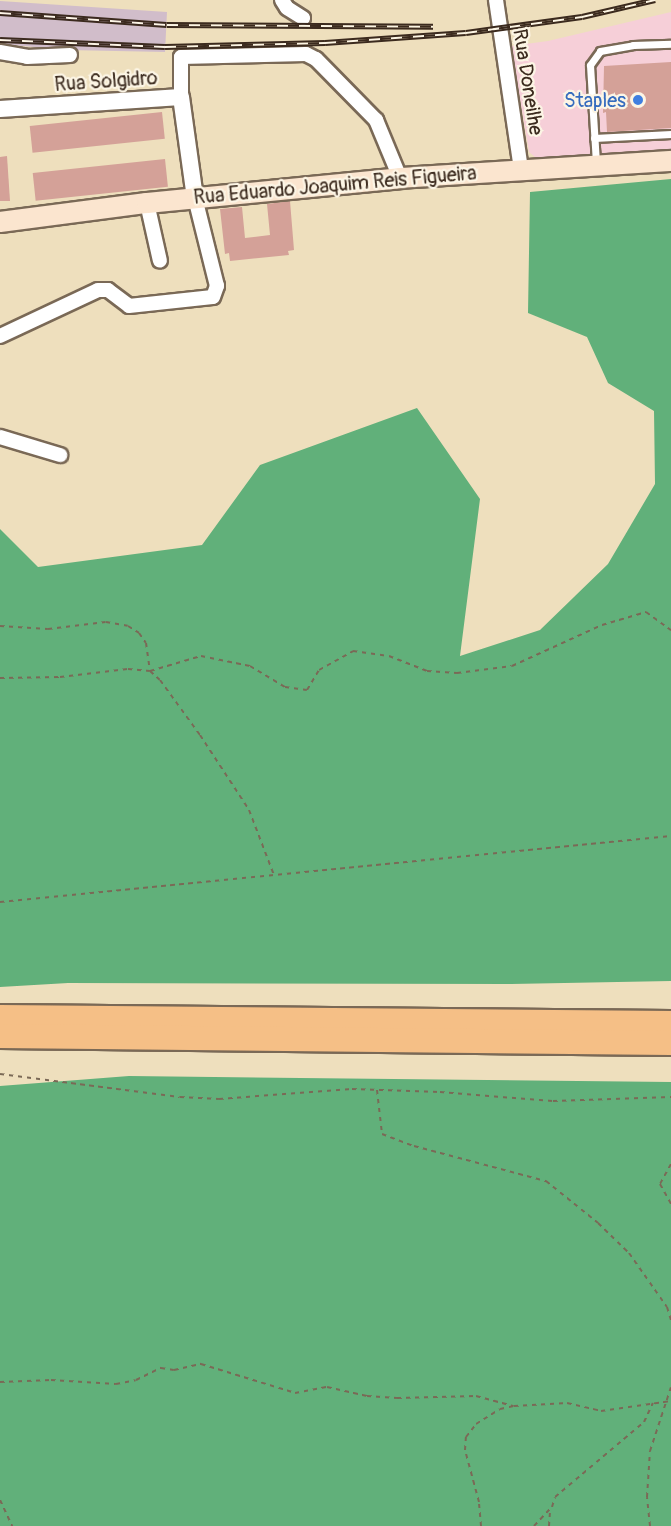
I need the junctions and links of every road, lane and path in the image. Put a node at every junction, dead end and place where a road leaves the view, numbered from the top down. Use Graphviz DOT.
graph roads {
  1 [pos="282,0"];
  2 [pos="496,0"];
  3 [pos="303,18"];
  4 [pos="671,44"];
  5 [pos="0,52"];
  6 [pos="70,56"];
  7 [pos="181,97"];
  8 [pos="0,108"];
  9 [pos="671,134"];
  10 [pos="594,138"];
  11 [pos="671,160"];
  12 [pos="596,166"];
  13 [pos="521,169"];
  14 [pos="400,178"];
  15 [pos="195,198"];
  16 [pos="147,203"];
  17 [pos="0,222"];
  18 [pos="160,261"];
  19 [pos="0,336"];
  20 [pos="0,437"];
  21 [pos="60,455"];
  22 [pos="0,626"];
  23 [pos="671,630"];
  24 [pos="150,671"];
  25 [pos="0,678"];
  26 [pos="671,836"];
  27 [pos="274,875"];
  28 [pos="0,902"];
  29 [pos="0,1017"];
  30 [pos="671,1023"];
  31 [pos="0,1036"];
  32 [pos="671,1043"];
  33 [pos="0,1074"];
  34 [pos="377,1090"];
  35 [pos="671,1097"];
  36 [pos="671,1164"];
  37 [pos="671,1204"];
  38 [pos="671,1320"];
  39 [pos="0,1382"];
  40 [pos="671,1387"];
  41 [pos="666,1400"];
  42 [pos="671,1401"];
  43 [pos="653,1403"];
  44 [pos="514,1406"];
  45 [pos="0,1500"];
  46 [pos="550,1510"];
  47 [pos="12,1526"];
  48 [pos="481,1526"];
  49 [pos="534,1526"];
  50 [pos="549,1526"];
  51 [pos="650,1526"];
  1 -- 3 [label="street"];
  2 -- 13 [label="street, Rua Doneilhe"];
  4 -- 10 [label="lane"];
  5 -- 6 [label="street"];
  7 -- 8 [label="street, Rua Solgidro"];
  7 -- 14 [label="street, Rua Solgidro"];
  7 -- 15 [label="street"];
  9 -- 10 [label="lane"];
  10 -- 12 [label="lane"];
  11 -- 12 [label="main road, Rua Eduardo Joaquim Reis Figueira"];
  12 -- 13 [label="main road, Rua Eduardo Joaquim Reis Figueira"];
  13 -- 14 [label="main road, Rua Eduardo Joaquim Reis Figueira"];
  14 -- 15 [label="main road, Rua Eduardo Joaquim Reis Figueira"];
  15 -- 16 [label="main road, Rua Eduardo Joaquim Reis Figueira"];
  15 -- 19 [label="street"];
  16 -- 17 [label="main road, Rua Eduardo Joaquim Reis Figueira"];
  16 -- 18 [label="street"];
  20 -- 21 [label="street"];
  22 -- 24 [label="path"];
  23 -- 24 [label="path"];
  24 -- 25 [label="path"];
  24 -- 27 [label="path"];
  26 -- 27 [label="path"];
  27 -- 28 [label="path"];
  29 -- 30 [label="highway"];
  31 -- 32 [label="highway"];
  33 -- 34 [label="path"];
  34 -- 35 [label="path"];
  34 -- 38 [label="path"];
  36 -- 37 [label="path"];
  39 -- 44 [label="path"];
  40 -- 41 [label="path"];
  41 -- 42 [label="path"];
  41 -- 43 [label="path"];
  41 -- 51 [label="path"];
  43 -- 44 [label="path"];
  43 -- 46 [label="path"];
  44 -- 48 [label="path"];
  45 -- 47 [label="path"];
  46 -- 49 [label="path"];
  46 -- 50 [label="path"];
}
